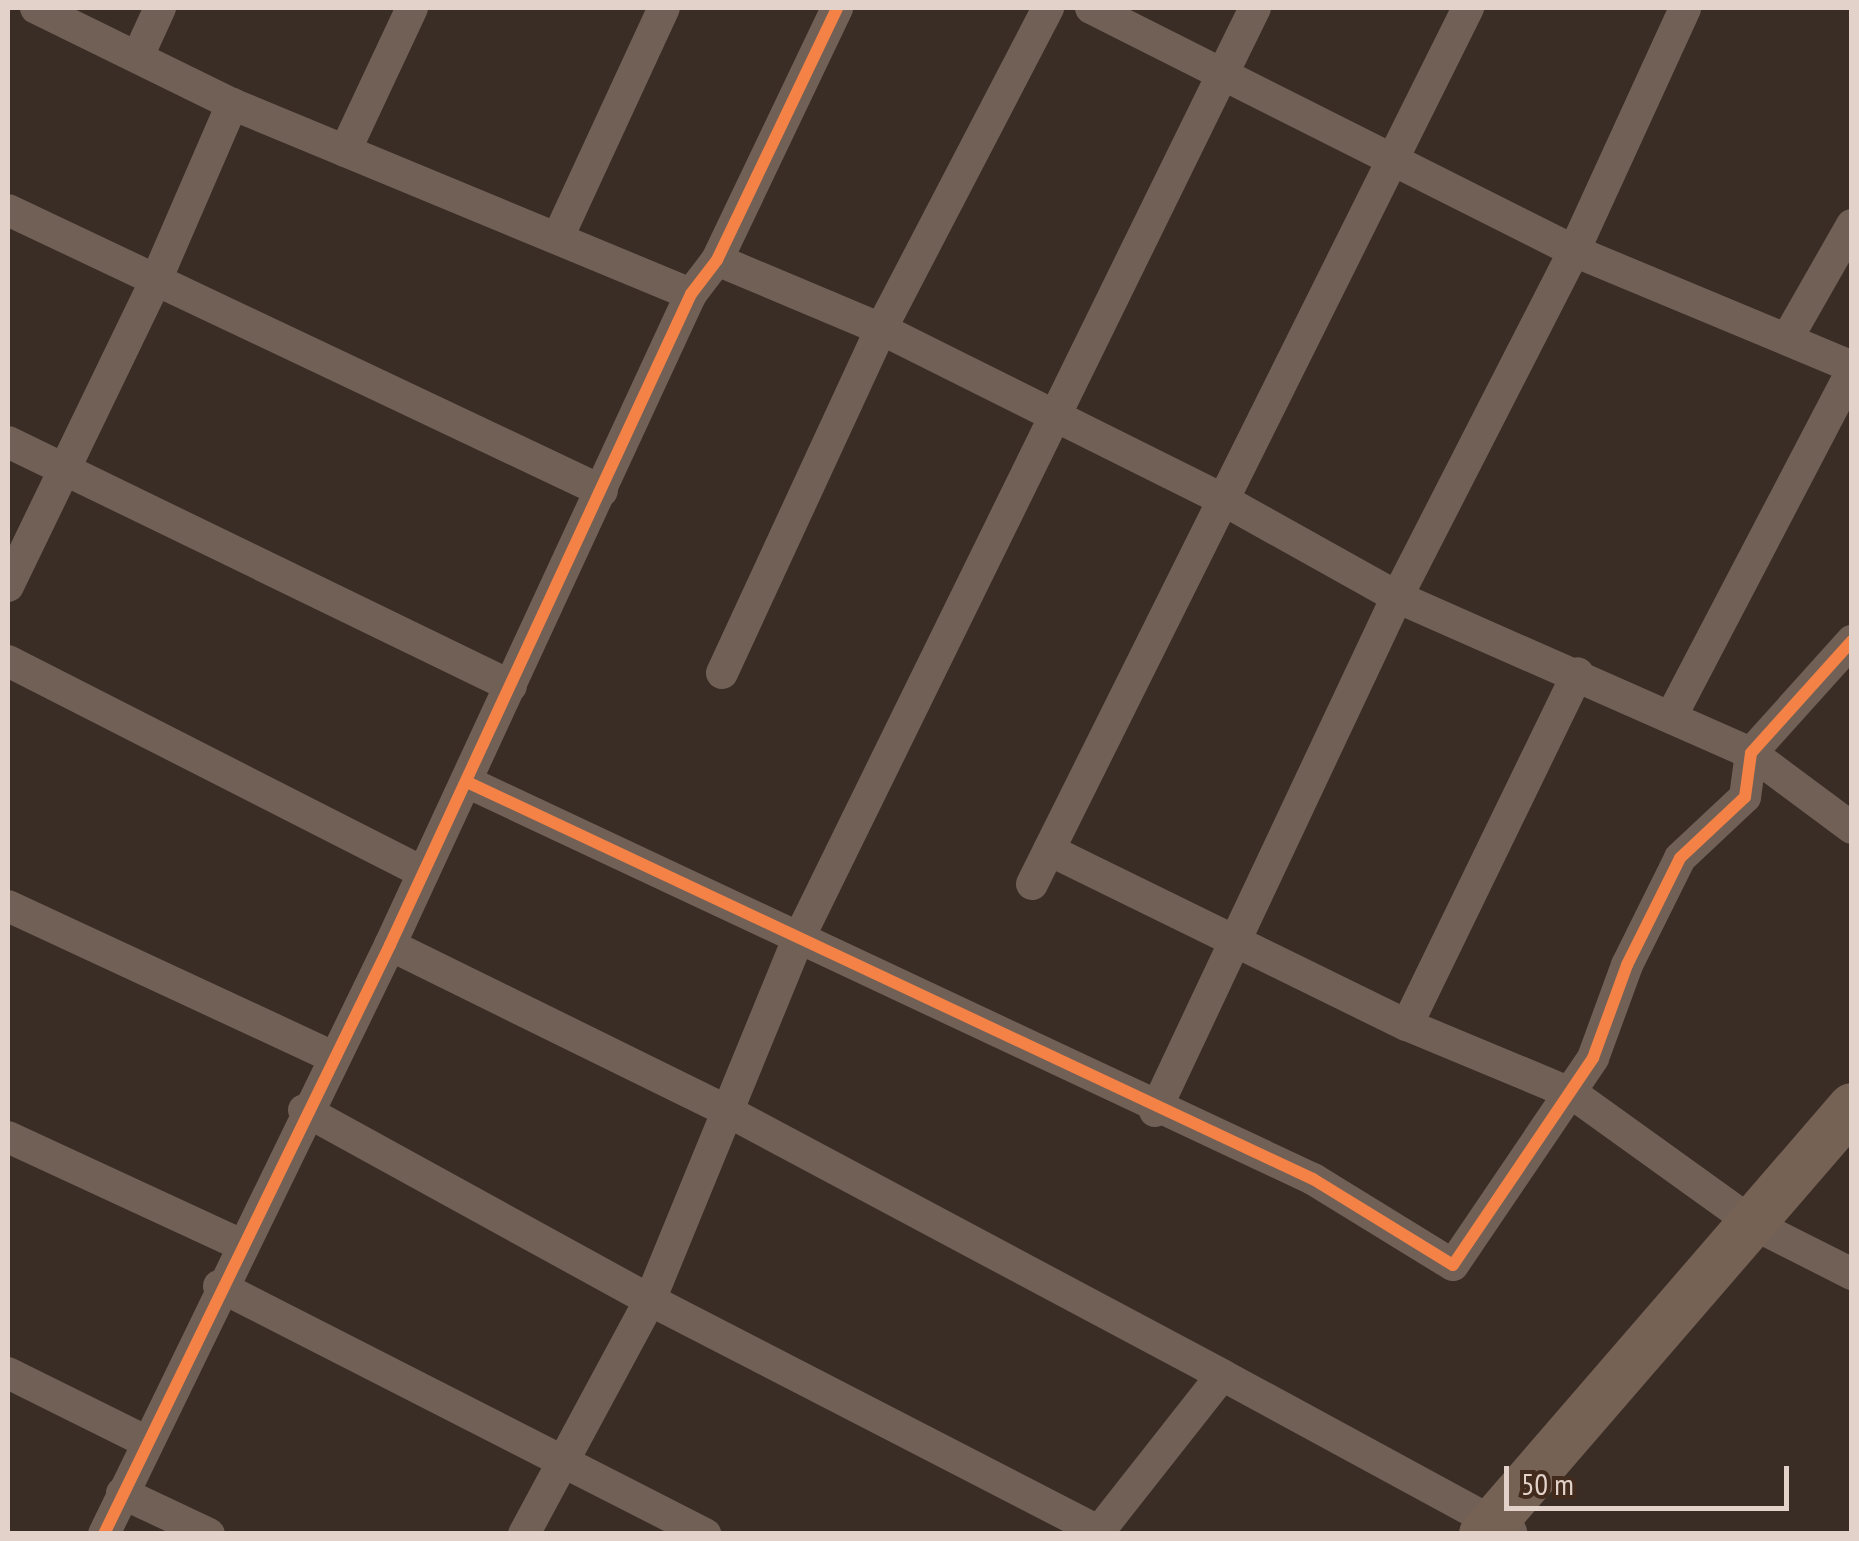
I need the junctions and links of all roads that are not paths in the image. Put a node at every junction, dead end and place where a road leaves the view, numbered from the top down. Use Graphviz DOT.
graph roads {
  1 [pos="36,8"];
  2 [pos="160,8"];
  3 [pos="412,8"];
  4 [pos="664,8"];
  5 [pos="837,8"];
  6 [pos="1048,8"];
  7 [pos="1091,8"];
  8 [pos="1255,8"];
  9 [pos="1468,8"];
  10 [pos="1686,8"];
  11 [pos="138,56"];
  12 [pos="1222,75"];
  13 [pos="232,104"];
  14 [pos="345,151"];
  15 [pos="1394,157"];
  16 [pos="8,210"];
  17 [pos="1852,225"];
  18 [pos="559,235"];
  19 [pos="1574,251"];
  20 [pos="717,260"];
  21 [pos="156,280"];
  22 [pos="692,294"];
  23 [pos="881,329"];
  24 [pos="1788,338"];
  25 [pos="1852,369"];
  26 [pos="1057,416"];
  27 [pos="8,442"];
  28 [pos="65,469"];
  29 [pos="602,492"];
  30 [pos="1220,498"];
  31 [pos="8,586"];
  32 [pos="1397,597"];
  33 [pos="1852,641"];
  34 [pos="8,661"];
  35 [pos="722,673"];
  36 [pos="1578,673"];
  37 [pos="511,686"];
  38 [pos="1672,715"];
  39 [pos="1751,753"];
  40 [pos="467,782"];
  41 [pos="1852,828"];
  42 [pos="1048,850"];
  43 [pos="423,872"];
  44 [pos="1032,884"];
  45 [pos="8,906"];
  46 [pos="797,942"];
  47 [pos="1233,943"];
  48 [pos="390,945"];
  49 [pos="1407,1026"];
  50 [pos="331,1056"];
  51 [pos="1573,1094"];
  52 [pos="1852,1107"];
  53 [pos="304,1110"];
  54 [pos="727,1111"];
  55 [pos="1155,1111"];
  56 [pos="8,1137"];
  57 [pos="1754,1225"];
  58 [pos="240,1244"];
  59 [pos="1852,1274"];
  60 [pos="219,1286"];
  61 [pos="650,1300"];
  62 [pos="8,1374"];
  63 [pos="1222,1375"];
  64 [pos="147,1442"];
  65 [pos="563,1456"];
  66 [pos="122,1493"];
  67 [pos="1496,1530"];
  68 [pos="1098,1532"];
  69 [pos="104,1534"];
  70 [pos="209,1534"];
  71 [pos="524,1534"];
  72 [pos="706,1534"];
  1 -- 11 [label="street"];
  2 -- 11 [label="street"];
  3 -- 14 [label="street"];
  4 -- 18 [label="street"];
  5 -- 20 [label="street"];
  6 -- 23 [label="street"];
  7 -- 12 [label="street"];
  8 -- 12 [label="street"];
  9 -- 15 [label="street"];
  10 -- 19 [label="street"];
  11 -- 13 [label="street"];
  12 -- 15 [label="street"];
  12 -- 26 [label="street"];
  13 -- 14 [label="street"];
  13 -- 21 [label="street"];
  14 -- 18 [label="street"];
  15 -- 19 [label="street"];
  15 -- 30 [label="street"];
  16 -- 21 [label="street"];
  17 -- 24 [label="street"];
  18 -- 22 [label="street"];
  19 -- 24 [label="street"];
  19 -- 32 [label="street"];
  20 -- 22 [label="street"];
  20 -- 23 [label="street"];
  21 -- 28 [label="street"];
  21 -- 29 [label="street"];
  22 -- 29 [label="street"];
  23 -- 26 [label="street"];
  23 -- 35 [label="street"];
  24 -- 25 [label="street"];
  25 -- 38 [label="street"];
  26 -- 30 [label="street"];
  26 -- 46 [label="street"];
  27 -- 28 [label="street"];
  28 -- 31 [label="street"];
  28 -- 37 [label="street"];
  29 -- 37 [label="street"];
  30 -- 32 [label="street"];
  30 -- 42 [label="street"];
  32 -- 36 [label="street"];
  32 -- 47 [label="street"];
  33 -- 39 [label="street"];
  34 -- 43 [label="street"];
  36 -- 38 [label="street"];
  36 -- 49 [label="street"];
  37 -- 40 [label="street"];
  38 -- 39 [label="street"];
  39 -- 41 [label="street"];
  39 -- 51 [label="street"];
  40 -- 43 [label="street"];
  40 -- 46 [label="street"];
  42 -- 44 [label="street"];
  42 -- 47 [label="street"];
  43 -- 48 [label="street"];
  45 -- 50 [label="street"];
  46 -- 54 [label="street"];
  46 -- 55 [label="street"];
  47 -- 49 [label="street"];
  47 -- 55 [label="street"];
  48 -- 50 [label="street"];
  48 -- 54 [label="street"];
  49 -- 51 [label="street"];
  50 -- 53 [label="street"];
  51 -- 55 [label="street"];
  51 -- 57 [label="street"];
  52 -- 57 [label="street"];
  53 -- 58 [label="street"];
  53 -- 61 [label="street"];
  54 -- 61 [label="street"];
  54 -- 63 [label="street"];
  56 -- 58 [label="street"];
  57 -- 59 [label="street"];
  57 -- 67 [label="street"];
  58 -- 60 [label="street"];
  60 -- 64 [label="street"];
  60 -- 65 [label="street"];
  61 -- 65 [label="street"];
  61 -- 68 [label="street"];
  62 -- 64 [label="street"];
  63 -- 67 [label="street"];
  63 -- 68 [label="street"];
  64 -- 66 [label="street"];
  65 -- 71 [label="street"];
  65 -- 72 [label="street"];
  66 -- 69 [label="street"];
  66 -- 70 [label="street"];
}
